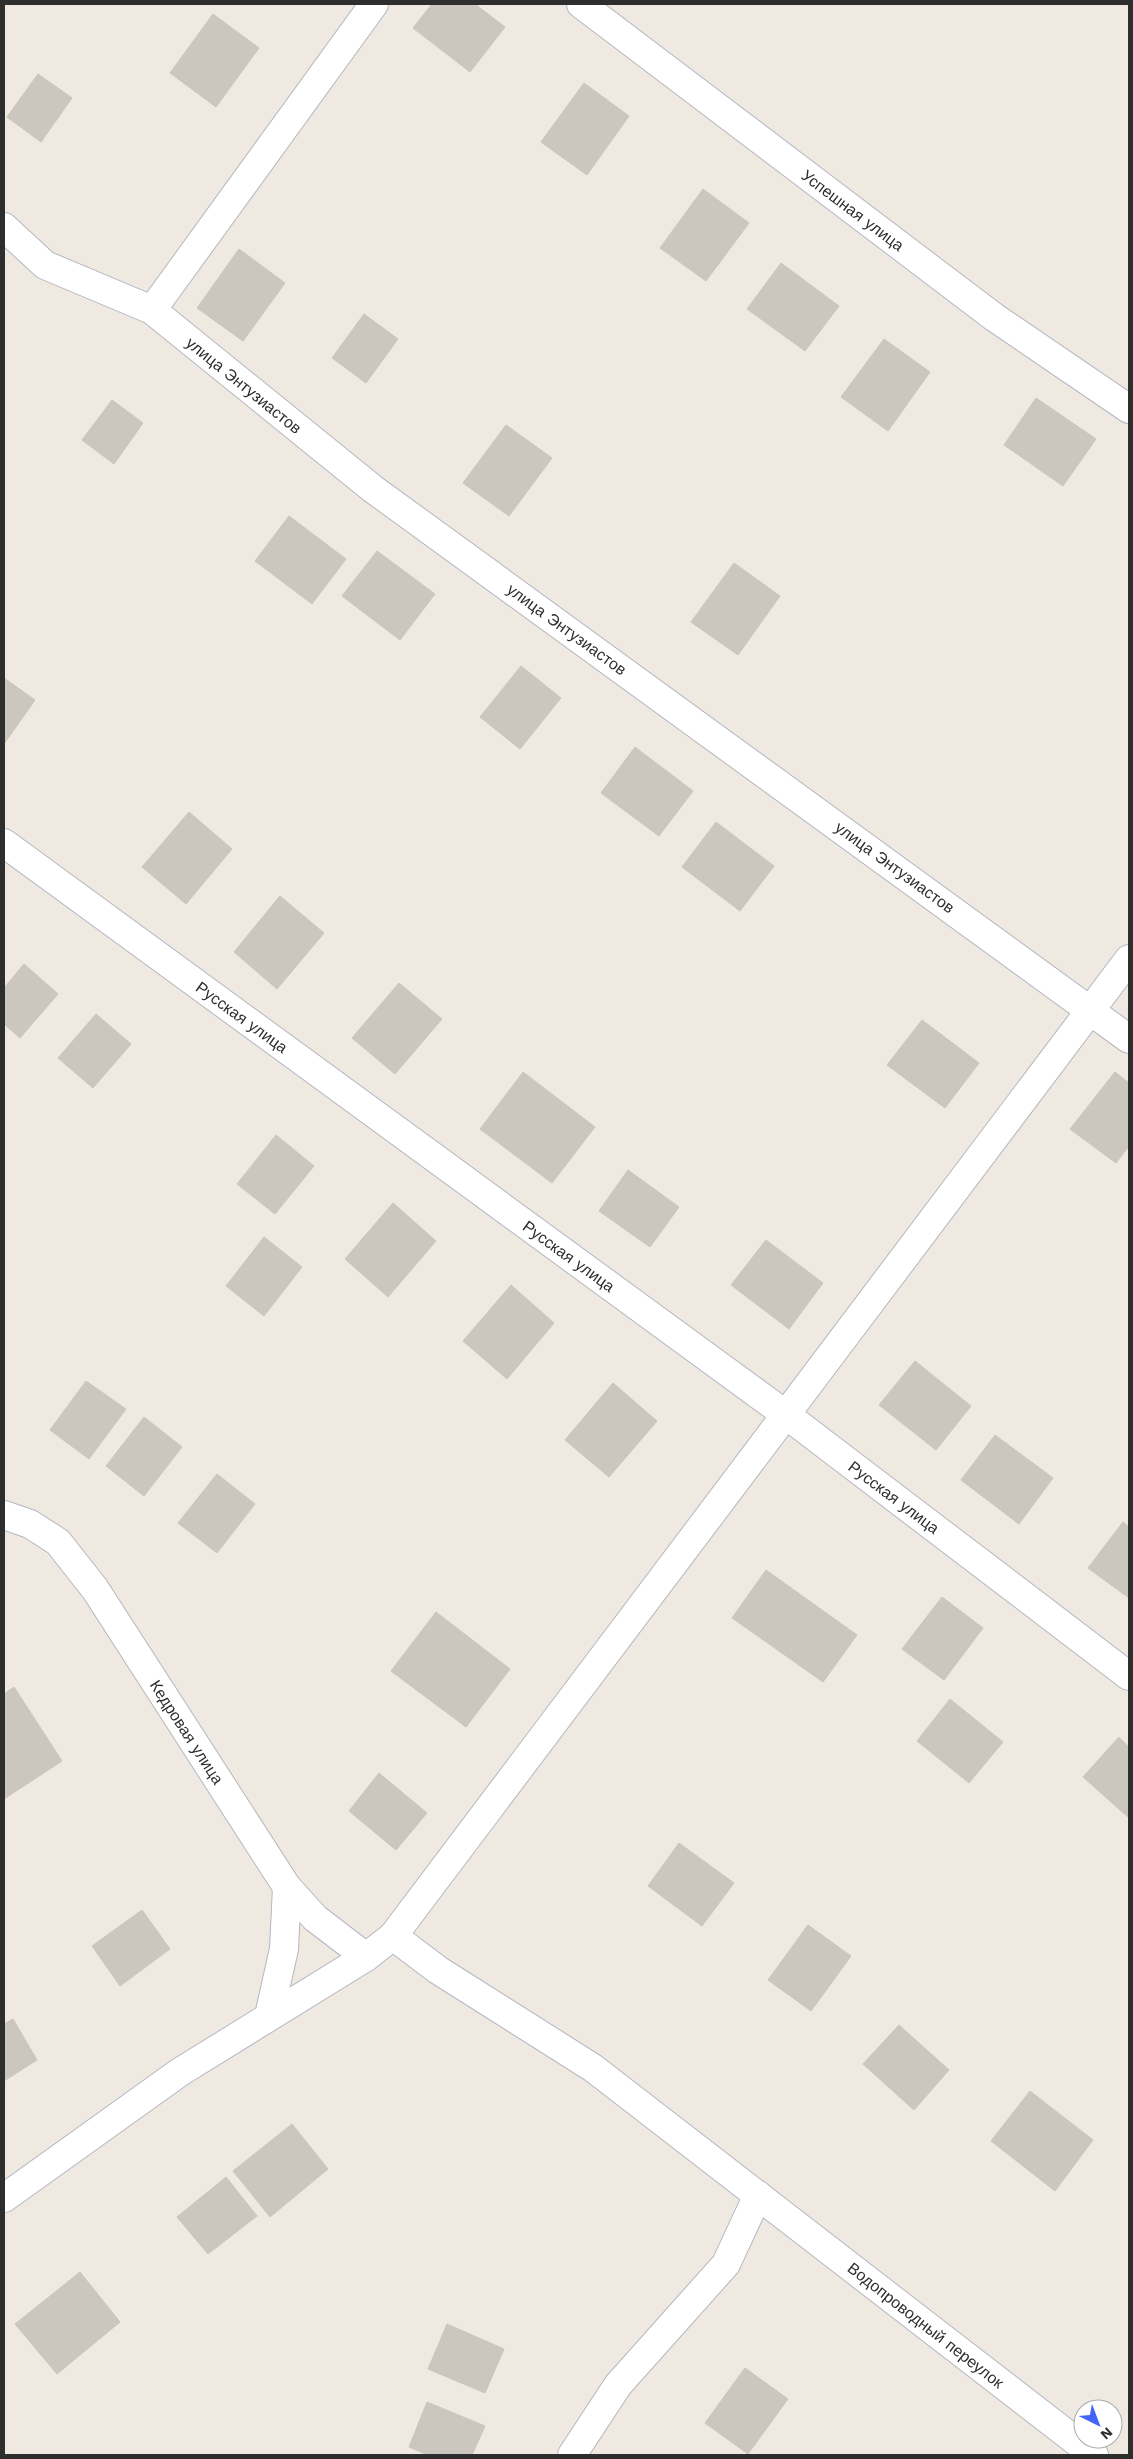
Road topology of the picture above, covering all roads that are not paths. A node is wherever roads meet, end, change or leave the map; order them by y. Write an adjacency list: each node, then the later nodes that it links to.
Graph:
1 (374, 4): 4 (street)
2 (581, 4): 5 (street, Успешная улица)
3 (4, 227): 4 (street, улица Энтузиастов)
4 (152, 310): 8 (street, улица Энтузиастов)
5 (1129, 409)
6 (4, 843): 10 (street, Русская улица)
7 (1129, 959): 8 (street)
8 (1092, 1010): 9 (street, улица Энтузиастов); 10 (street)
9 (1129, 1038)
10 (785, 1414): 12 (street, Русская улица); 14 (street)
11 (4, 1515): 13 (street, Кедровая улица)
12 (1129, 1676)
13 (287, 1887): 15 (street, Кедровая улица); 16 (street)
14 (393, 1936): 15 (street); 17 (street, Водопроводный переулок)
15 (366, 1957): 16 (street)
16 (269, 2016): 18 (street)
17 (758, 2195): 19 (street); 20 (street, Водопроводный переулок)
18 (4, 2198)
19 (572, 2455)
20 (1094, 2455)

